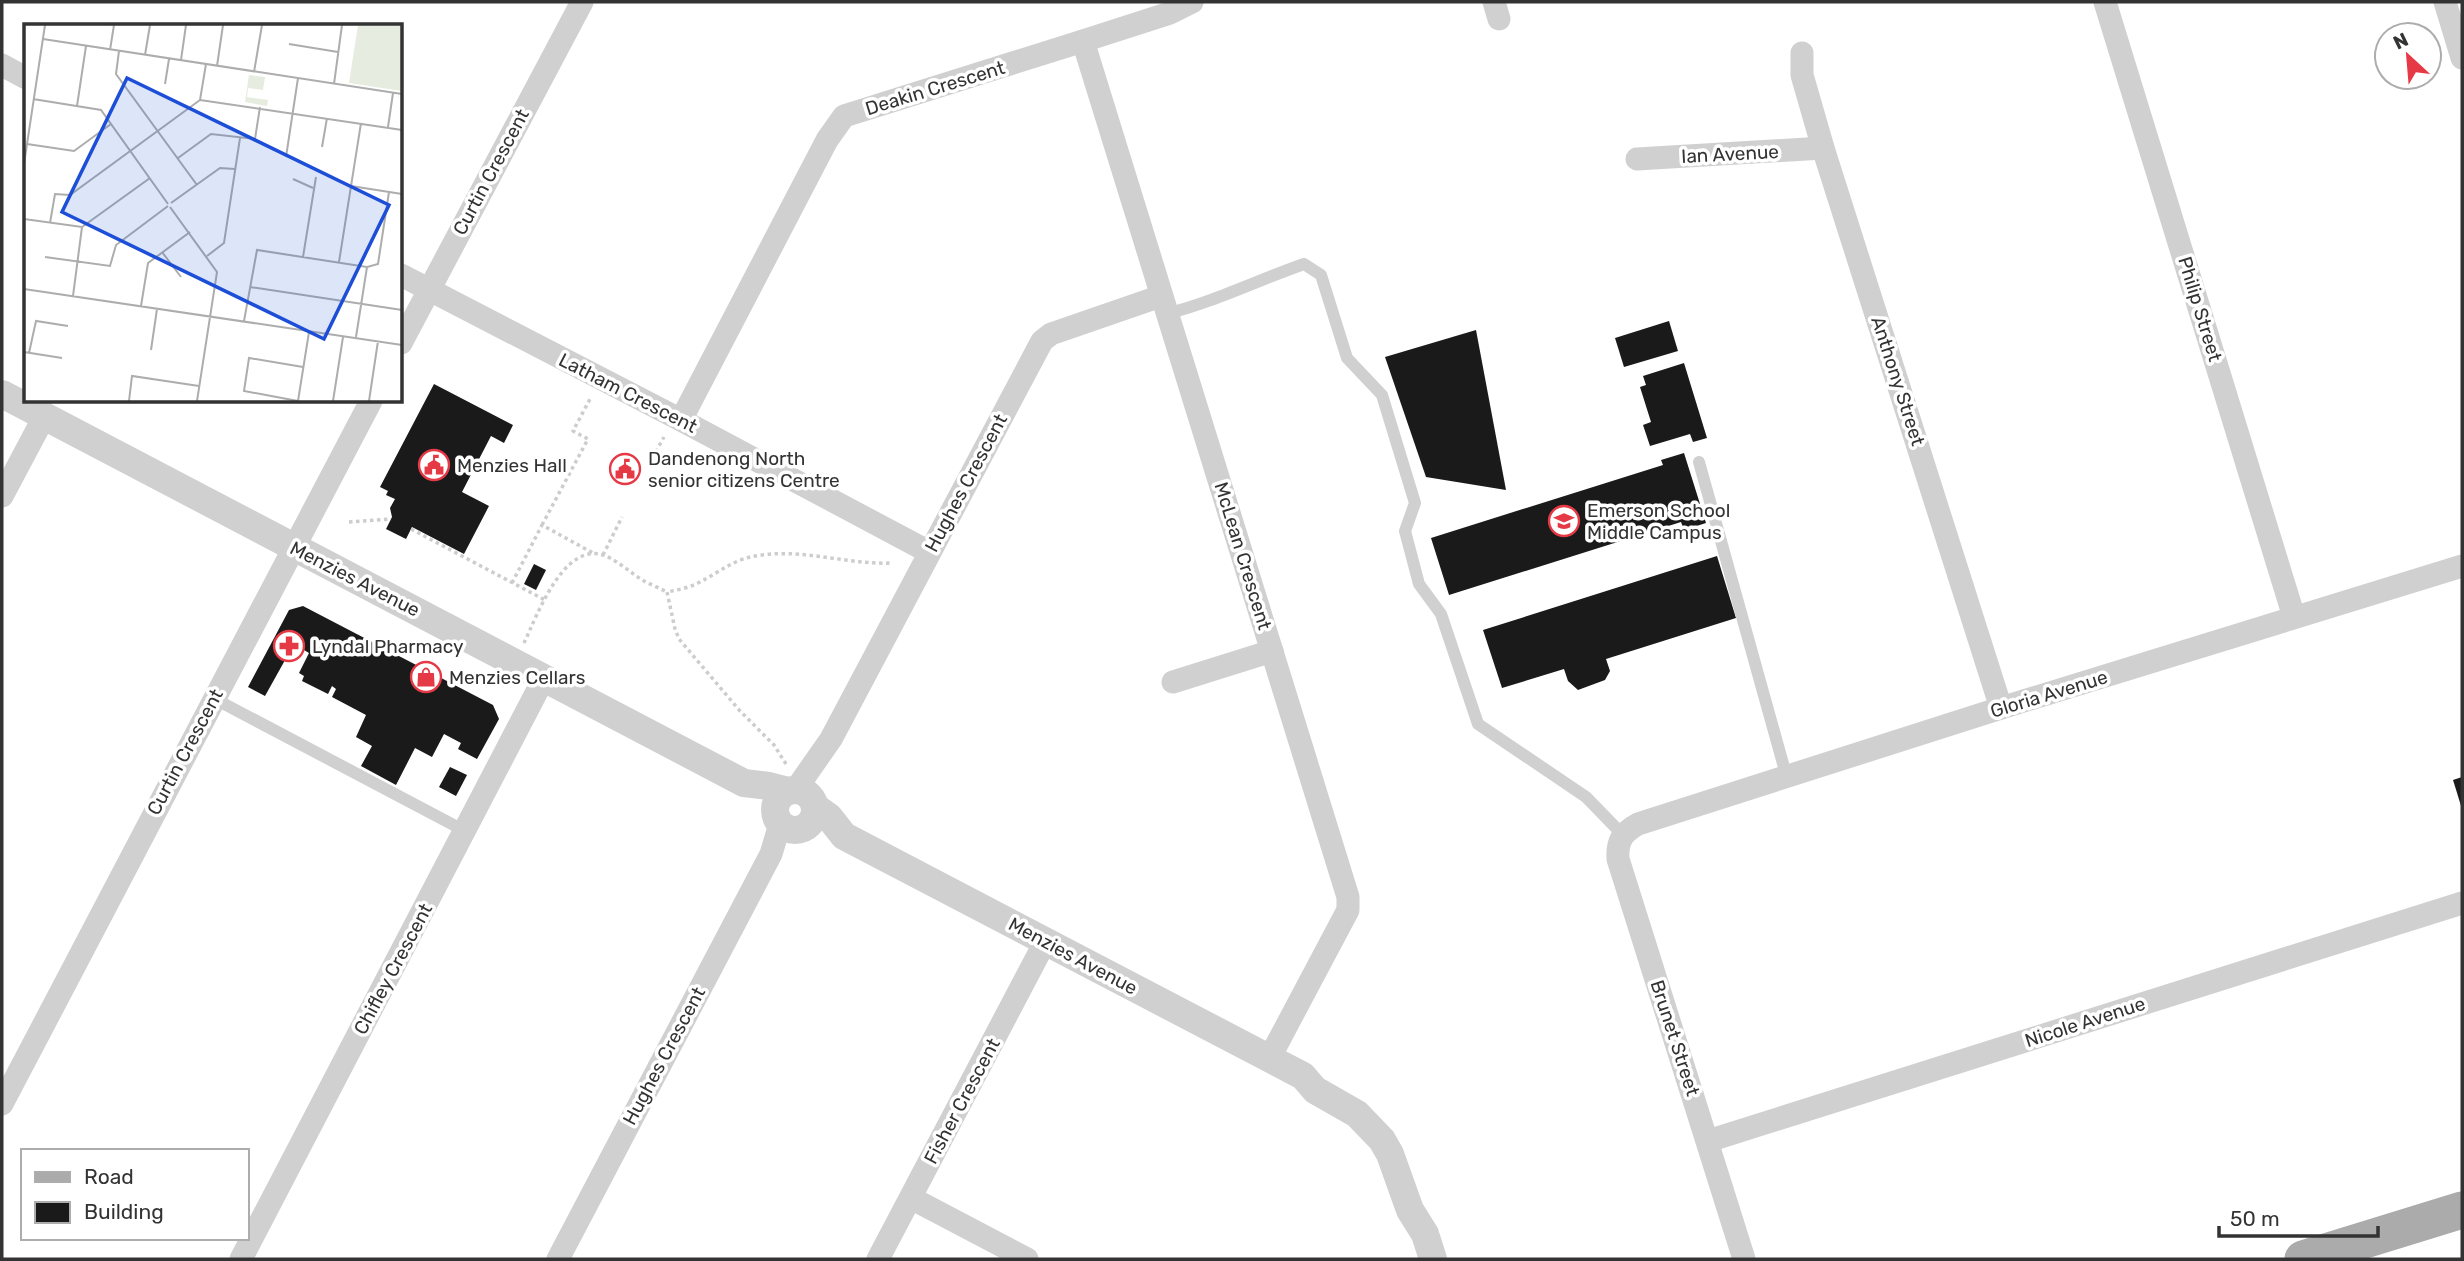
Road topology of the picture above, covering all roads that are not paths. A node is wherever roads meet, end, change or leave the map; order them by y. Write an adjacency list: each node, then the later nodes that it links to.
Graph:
1 (582, 2): 13 (street, Curtin Crescent)
2 (1192, 2): 5 (street, Deakin Crescent)
3 (2105, 2): 25 (street, Philip Street)
4 (2445, 2): 7 (street)
5 (1083, 41): 14 (street, McLean Crescent); 19 (street, Deakin Crescent)
6 (1802, 53): 10 (street, Anthony Street)
7 (2462, 58)
8 (2, 65): 9 (street)
9 (24, 77)
10 (1824, 148): 11 (street, Ian Avenue); 30 (street, Anthony Street)
11 (1637, 159)
12 (402, 276): 13 (street, Latham Crescent)
13 (429, 290): 15 (street, Curtin Crescent); 19 (street, Latham Crescent)
14 (1164, 305): 23 (street, Hughes Crescent); 26 (street, McLean Crescent); 33 (lane)
15 (402, 341)
16 (2, 394): 18 (street, Menzies Avenue)
17 (370, 402): 22 (street, Curtin Crescent)
18 (44, 417): 21 (street); 22 (street, Menzies Avenue)
19 (681, 420): 23 (street, Latham Crescent)
20 (1699, 462): 31 (lane)
21 (2, 496)
22 (294, 547): 27 (street, Menzies Avenue); 29 (street, Curtin Crescent)
23 (929, 552): 32 (street, Hughes Crescent)
24 (2462, 566): 25 (street, Gloria Avenue)
25 (2294, 617): 30 (street, Gloria Avenue)
26 (1272, 650): 28 (street); 37 (street, McLean Crescent)
27 (544, 678): 32 (street, Menzies Avenue); 34 (street, Chifley Crescent)
28 (1173, 682)
29 (213, 698): 34 (lane); 38 (street, Curtin Crescent)
30 (2001, 708): 31 (street, Gloria Avenue)
31 (1787, 778): 33 (street, Gloria Avenue)
32 (795, 805): 36 (street, Menzies Avenue); 45 (street, Hughes Crescent)
33 (1630, 830): 39 (street, Brunet Street)
34 (465, 831): 44 (street, Chifley Crescent)
35 (2462, 903): 39 (street, Nicole Avenue)
36 (1045, 942): 37 (street, Menzies Avenue); 40 (street, Fisher Crescent)
37 (1269, 1059): 42 (street, Menzies Avenue)
38 (2, 1104)
39 (1708, 1141): 48 (street, Brunet Street)
40 (911, 1198): 46 (street, Fisher Crescent); 47 (street)
41 (2462, 1210): 43 (main road)
42 (1429, 1247)
43 (2314, 1258)
44 (242, 1259)
45 (558, 1259)
46 (878, 1259)
47 (1027, 1259)
48 (1744, 1259)

